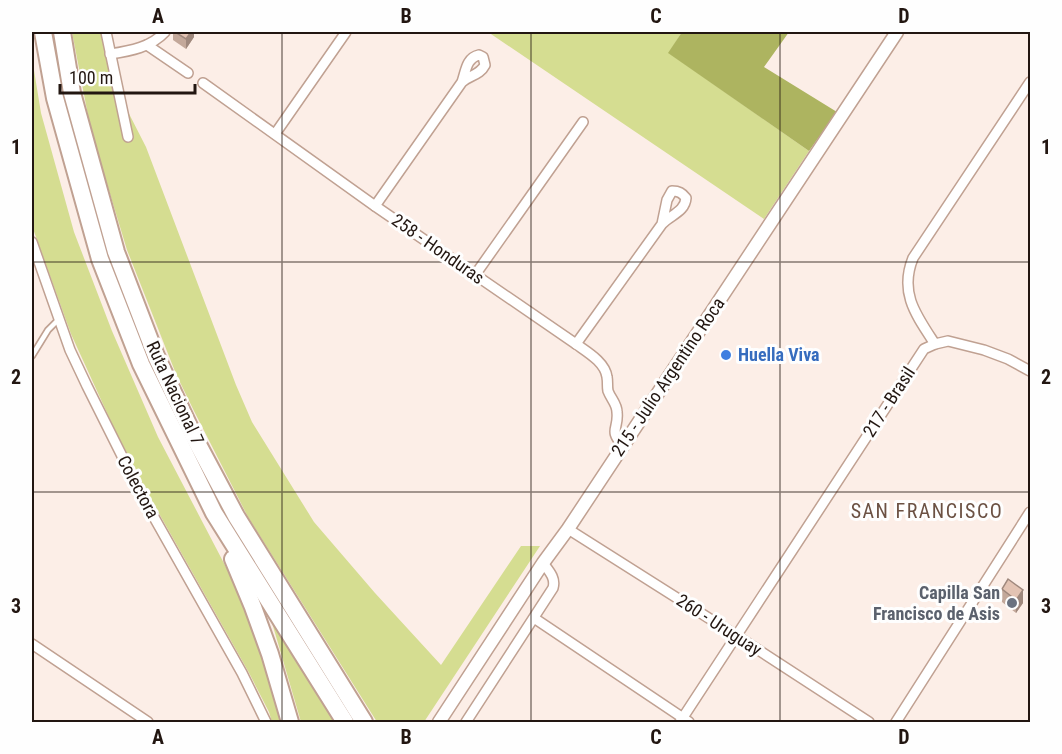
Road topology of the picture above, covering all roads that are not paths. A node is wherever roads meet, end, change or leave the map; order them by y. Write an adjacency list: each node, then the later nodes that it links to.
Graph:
1 (44, 32): 27 (highway, Ruta Nacional 7)
2 (62, 32): 38 (highway, Ruta Nacional 7)
3 (106, 32): 8 (street)
4 (165, 32): 7 (street)
5 (346, 32): 14 (street)
6 (897, 32): 25 (street, 215 - Julio Argentino Roca)
7 (147, 45): 8 (street); 9 (street)
8 (110, 54): 15 (street)
9 (188, 73)
10 (462, 82): 16 (street)
11 (1030, 82): 22 (street)
12 (203, 83): 14 (street, 258 - Honduras)
13 (583, 122): 19 (street)
14 (275, 134): 16 (street, 258 - Honduras)
15 (128, 137)
16 (375, 206): 19 (street, 258 - Honduras)
17 (662, 224): 21 (street)
18 (32, 242): 20 (street, Colectora)
19 (475, 275): 21 (street, 258 - Honduras)
20 (59, 319): 23 (lane); 35 (street, Colectora)
21 (576, 344): 25 (street, 258 - Honduras)
22 (935, 344): 24 (street); 31 (street, 217 - Brasil)
23 (32, 356)
24 (1030, 371)
25 (623, 446): 28 (street, 215 - Julio Argentino Roca)
26 (1030, 512): 42 (street)
27 (214, 513): 36 (highway); 37 (highway, Ruta Nacional 7)
28 (568, 529): 29 (street, 215 - Julio Argentino Roca); 31 (street, 260 - Uruguay)
29 (543, 563): 30 (street); 39 (street, 215 - Julio Argentino Roca)
30 (534, 618): 33 (street); 40 (street)
31 (737, 636): 33 (street, 217 - Brasil); 41 (street, 260 - Uruguay)
32 (32, 644): 34 (street)
33 (684, 721)
34 (148, 723)
35 (266, 723)
36 (290, 723)
37 (345, 723)
38 (364, 723)
39 (440, 723)
40 (466, 723)
41 (869, 723)
42 (896, 723)

